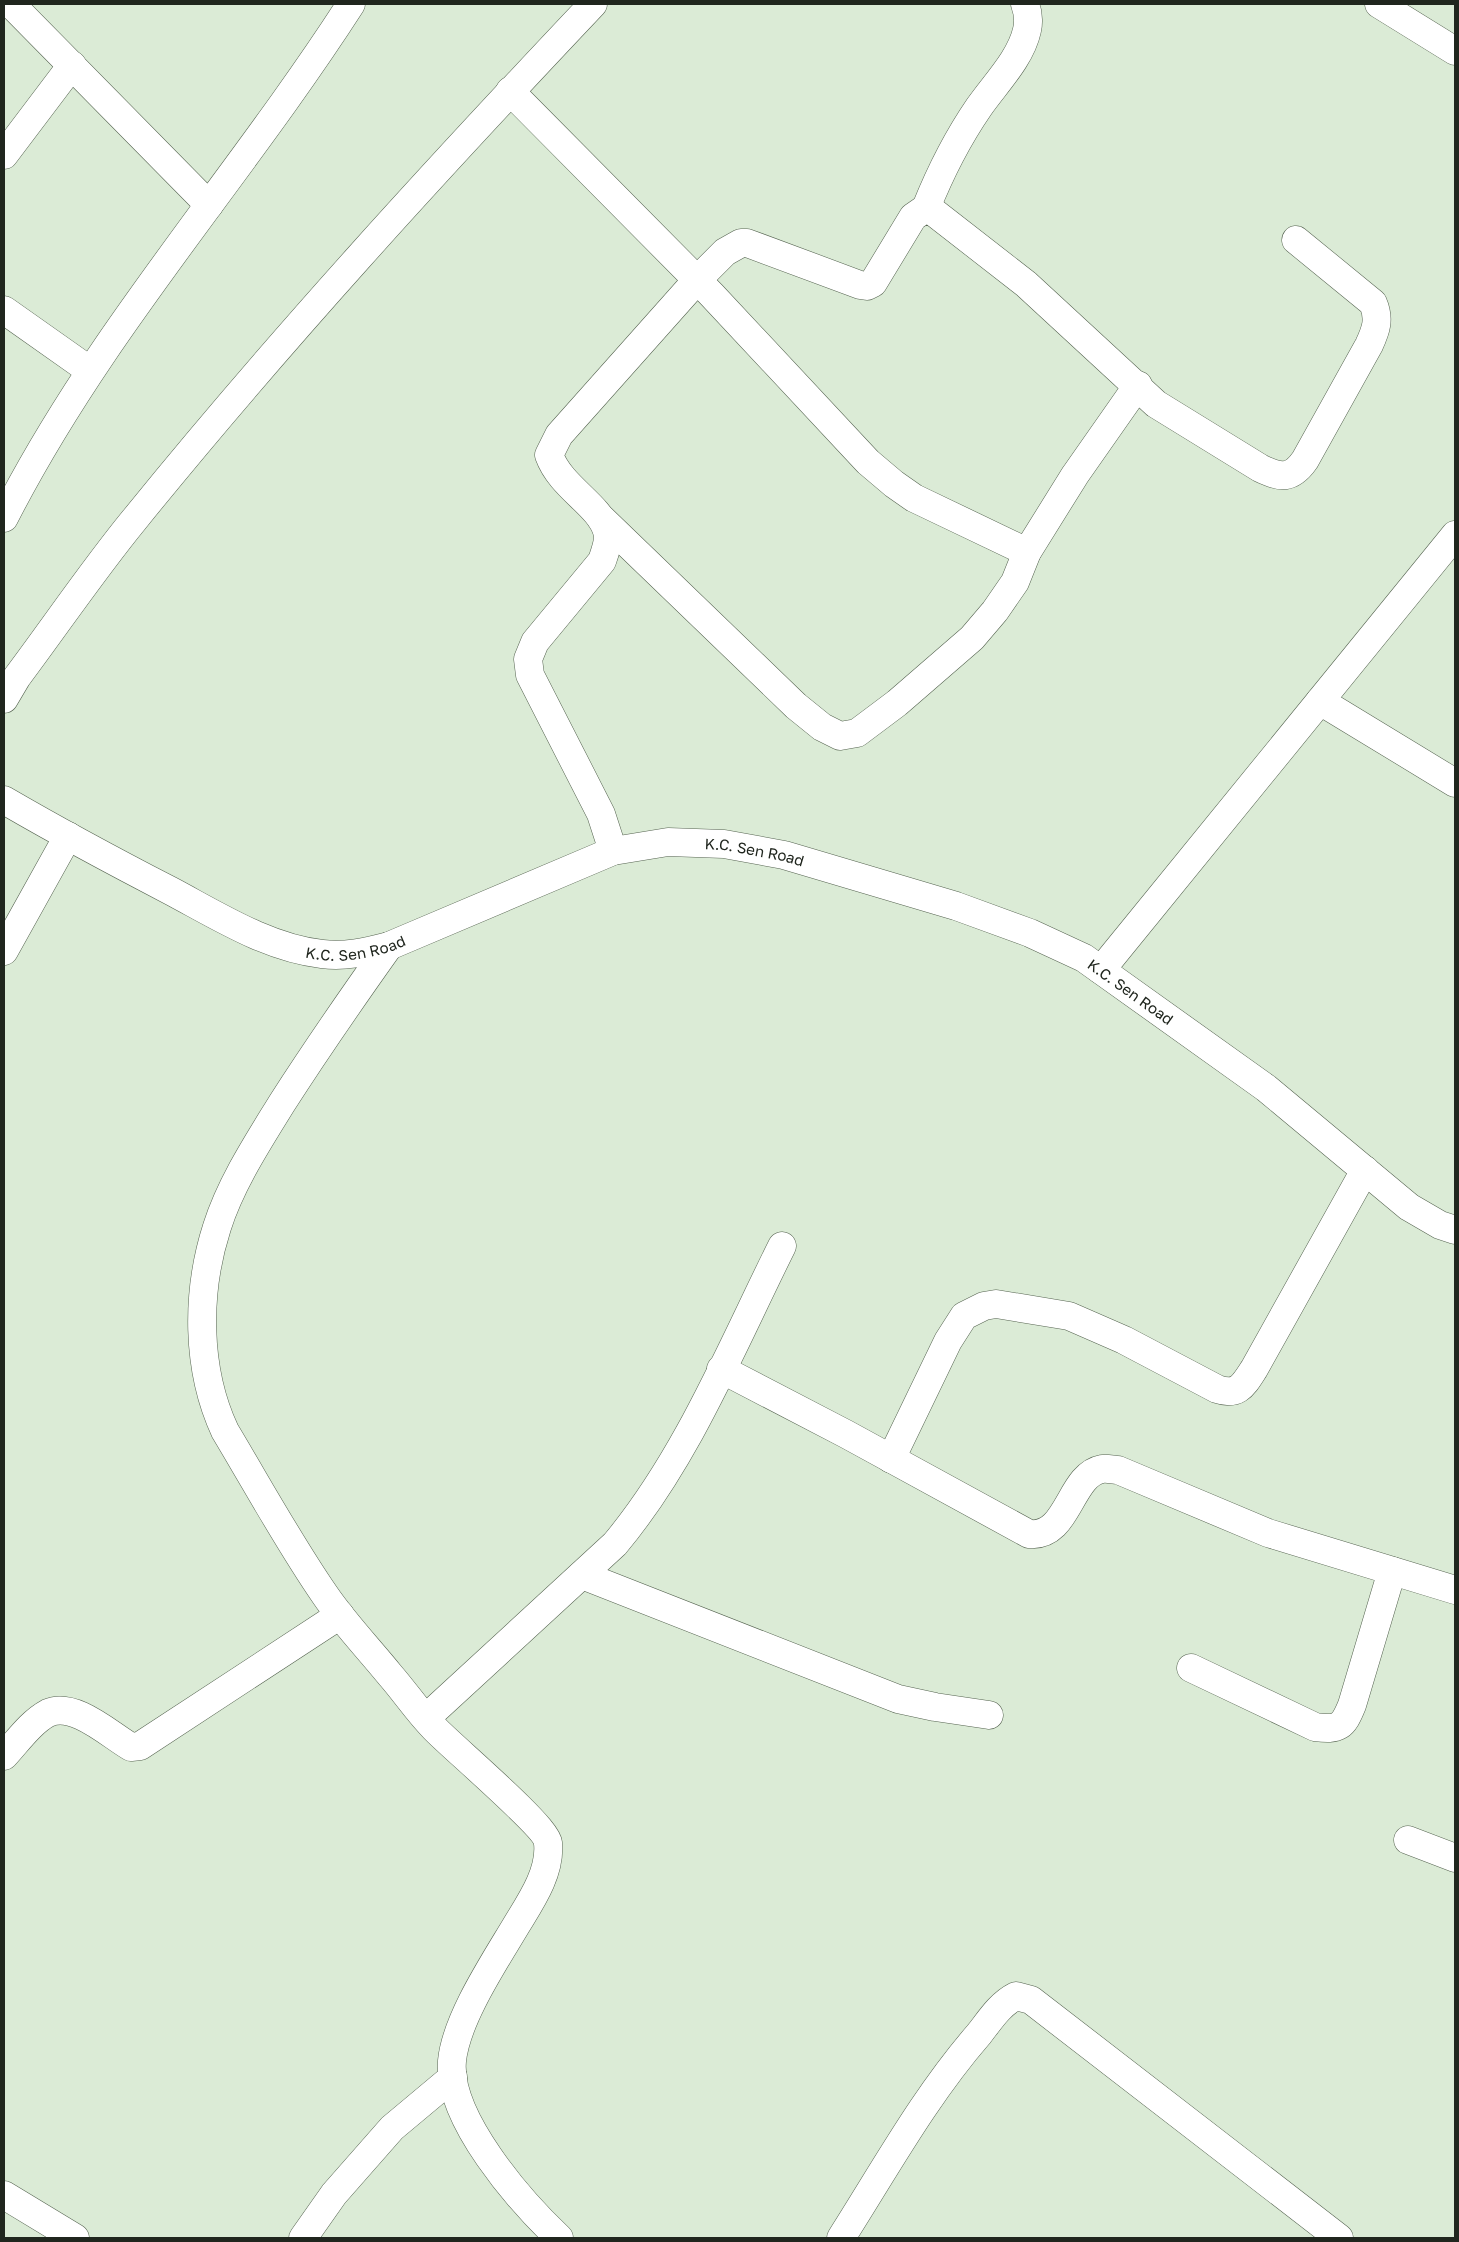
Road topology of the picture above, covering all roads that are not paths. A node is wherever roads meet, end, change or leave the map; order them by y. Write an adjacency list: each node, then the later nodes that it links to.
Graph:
1 (11, 4): 7 (street)
2 (351, 4): 10 (street)
3 (593, 4): 8 (street)
4 (1025, 4): 11 (street)
5 (1378, 4): 6 (street)
6 (1455, 51)
7 (72, 65): 9 (street); 10 (street)
8 (510, 92): 13 (street); 21 (street)
9 (4, 154)
10 (209, 205): 15 (street)
11 (926, 208): 13 (street); 16 (street)
12 (1296, 240): 16 (street)
13 (697, 280): 18 (street); 20 (street)
14 (4, 310): 15 (street)
15 (89, 370): 17 (street)
16 (1138, 385): 20 (street)
17 (4, 518)
18 (602, 519): 20 (street); 26 (street)
19 (1455, 535): 22 (street)
20 (1027, 552)
21 (4, 699)
22 (1320, 701): 23 (street); 29 (street)
23 (1455, 783)
24 (4, 800): 25 (street, K.C. Sen Road)
25 (68, 836): 27 (street, K.C. Sen Road); 28 (street)
26 (613, 851): 27 (street, K.C. Sen Road); 29 (street, K.C. Sen Road)
27 (389, 946): 38 (street)
28 (4, 951)
29 (1102, 970): 30 (street, K.C. Sen Road)
30 (1365, 1170): 31 (street, K.C. Sen Road); 34 (street)
31 (1455, 1230)
32 (782, 1246): 33 (street)
33 (721, 1369): 34 (street); 36 (street)
34 (891, 1459): 35 (street)
35 (1392, 1571): 37 (street); 39 (street)
36 (582, 1575): 40 (street); 41 (street)
37 (1455, 1590)
38 (340, 1615): 41 (street); 42 (street)
39 (1191, 1668)
40 (989, 1715)
41 (426, 1718): 45 (street)
42 (4, 1756)
43 (1408, 1840): 44 (street)
44 (1455, 1858)
45 (453, 2077): 48 (street); 49 (street)
46 (4, 2195): 47 (street)
47 (75, 2238)
48 (303, 2238)
49 (559, 2238)
50 (841, 2238): 51 (street)
51 (1339, 2238)

